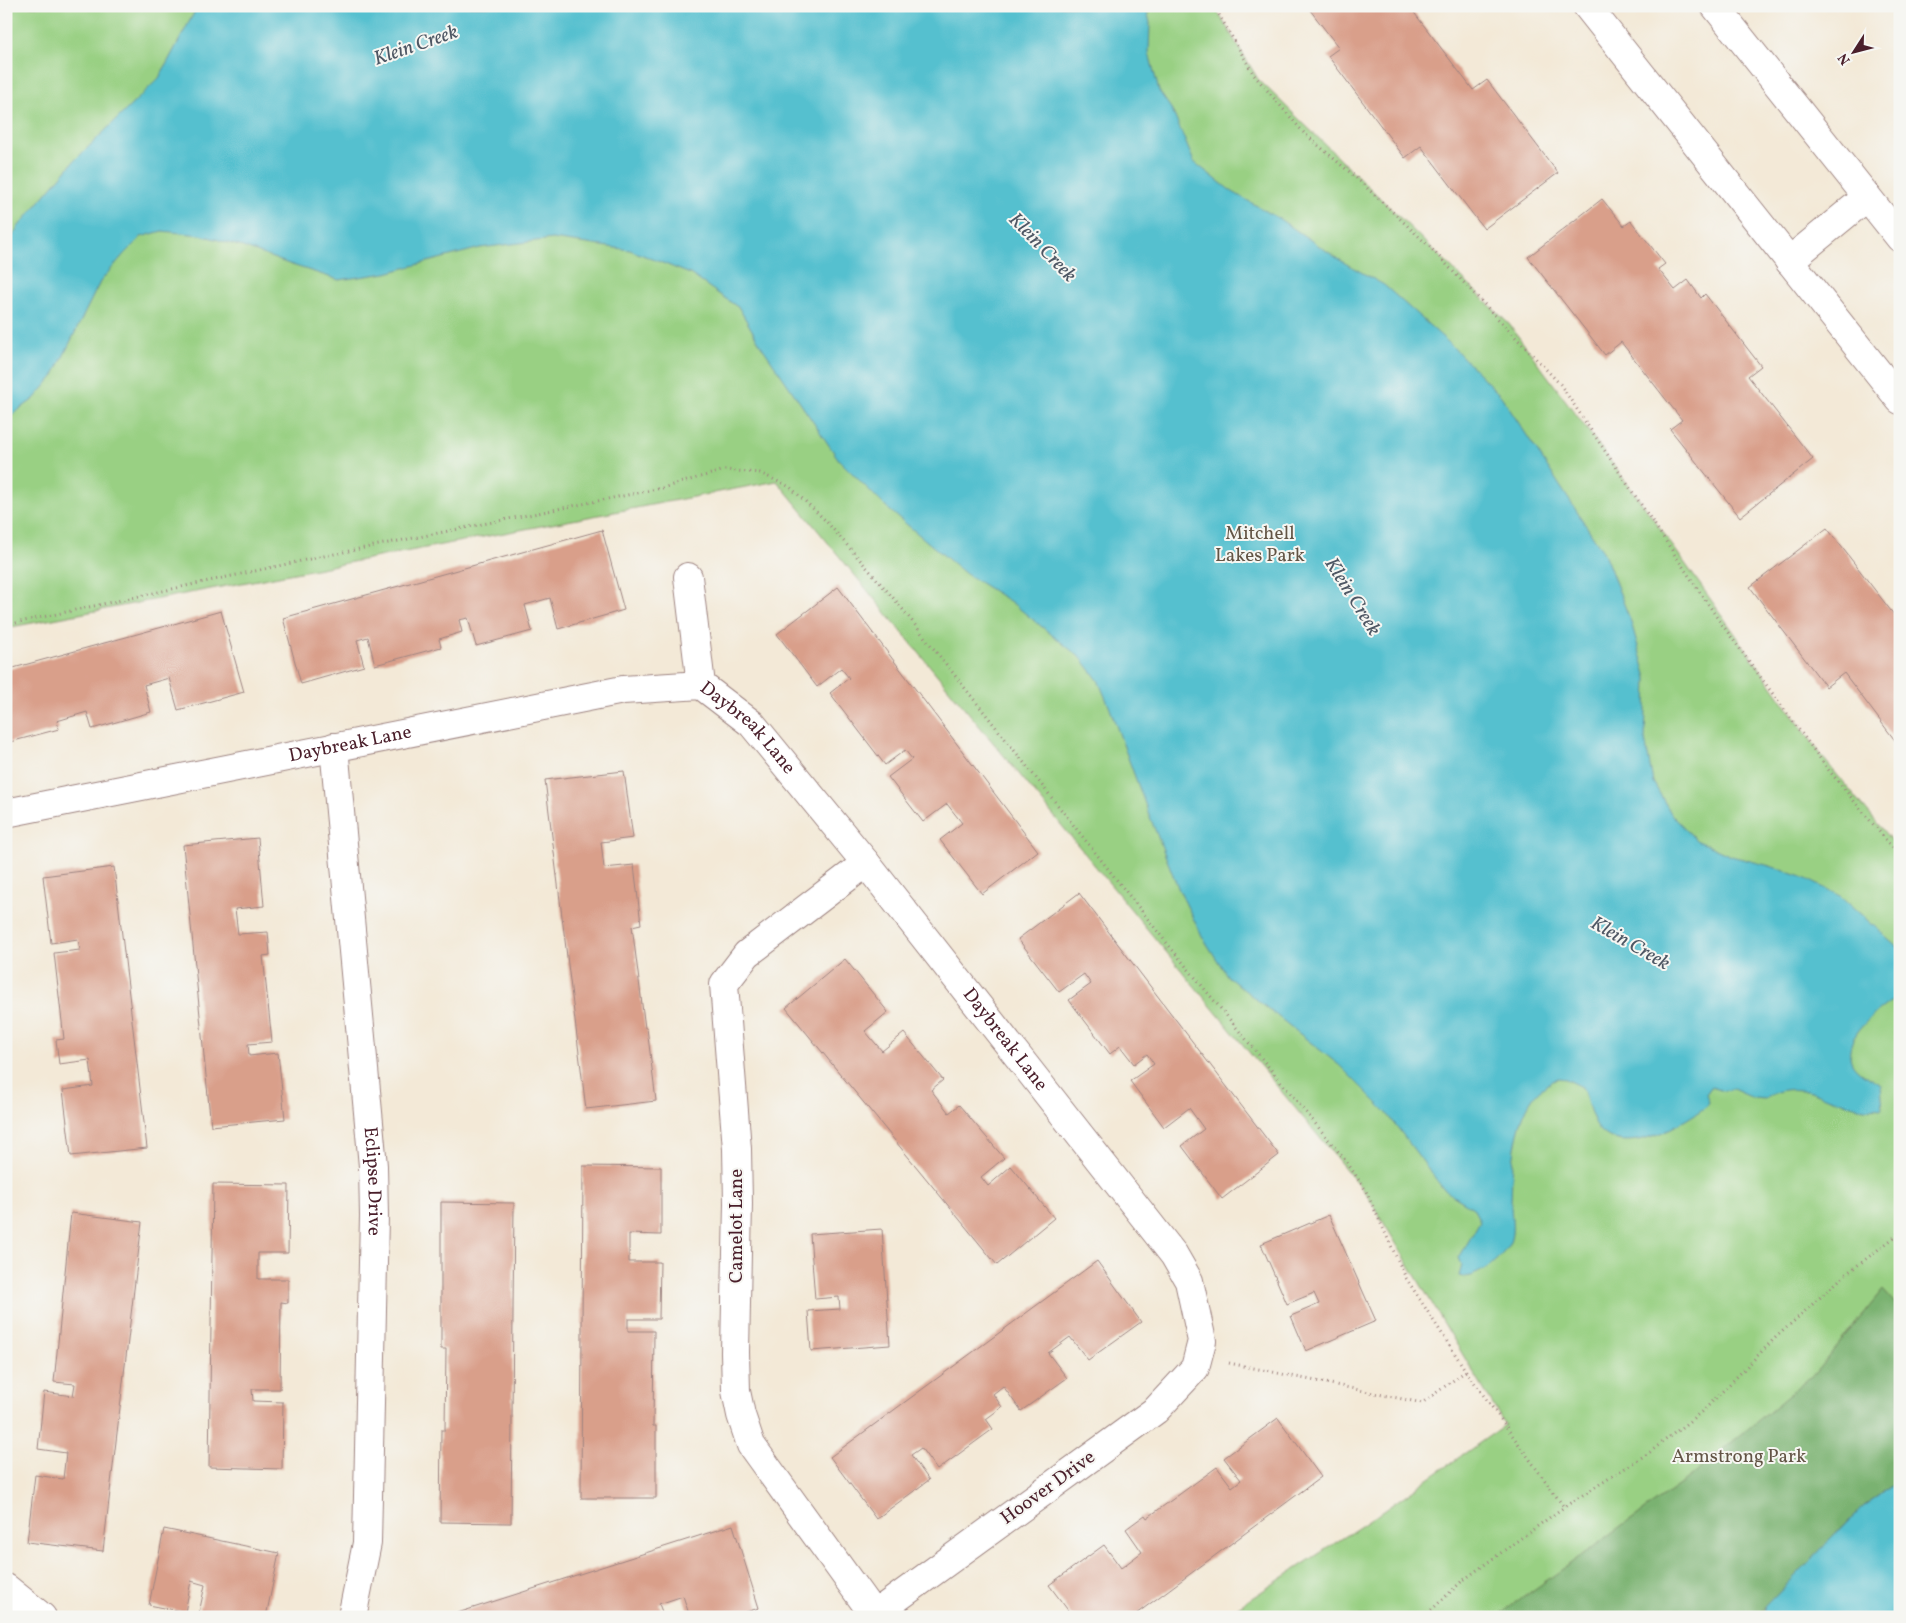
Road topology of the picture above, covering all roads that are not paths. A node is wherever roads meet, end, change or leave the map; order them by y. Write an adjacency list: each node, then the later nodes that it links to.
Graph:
1 (1586, 6): 5 (street)
2 (1715, 6): 3 (street)
3 (1867, 197): 4 (street); 5 (street)
4 (1900, 238)
5 (1789, 261): 6 (street)
6 (1900, 400)
7 (688, 577): 8 (street)
8 (701, 685): 9 (street, Daybreak Lane); 11 (street, Daybreak Lane)
9 (334, 747): 10 (street, Daybreak Lane); 16 (street, Eclipse Drive)
10 (6, 813)
11 (866, 863): 12 (street, Daybreak Lane); 14 (street, Camelot Lane)
12 (1202, 1341): 14 (street, Hoover Drive)
13 (6, 1588): 15 (street)
14 (872, 1616)
15 (42, 1617)
16 (352, 1617)

